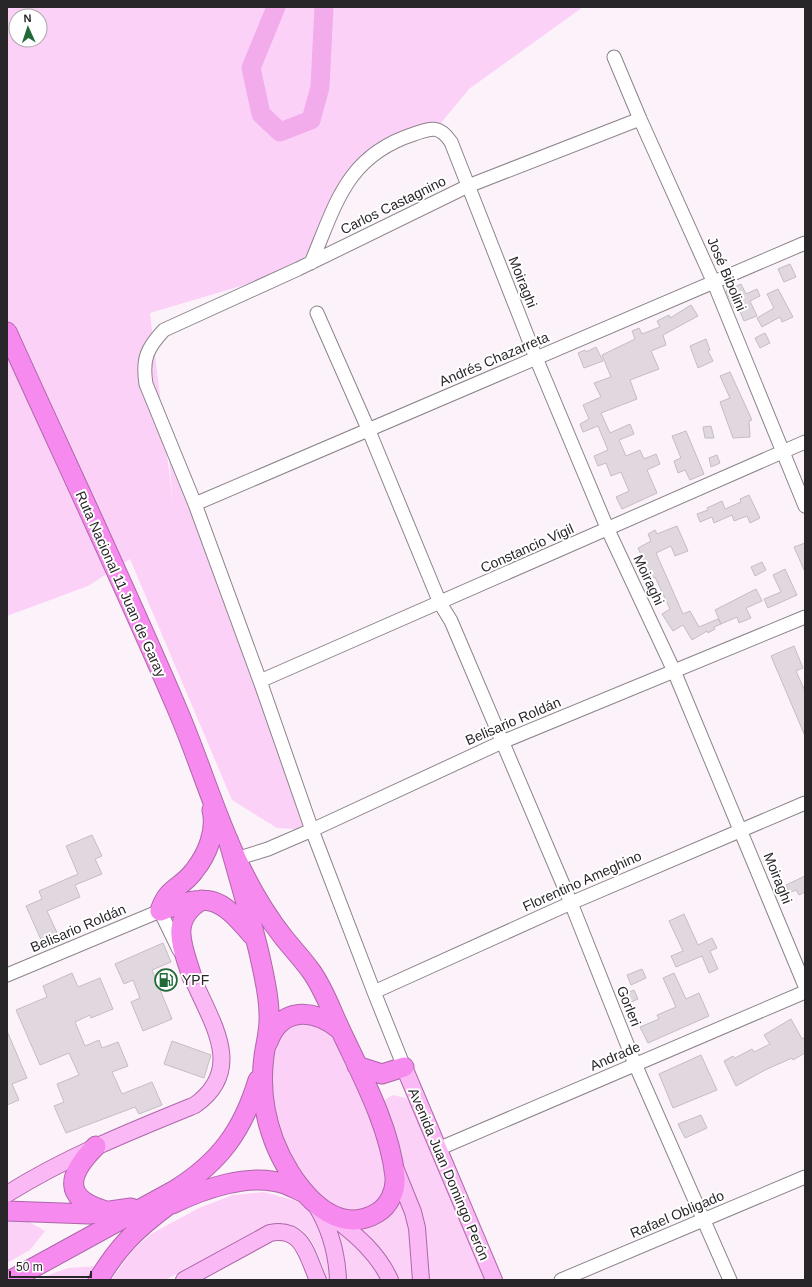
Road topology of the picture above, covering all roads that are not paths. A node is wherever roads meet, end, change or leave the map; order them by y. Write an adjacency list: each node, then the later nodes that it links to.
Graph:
1 (614, 57): 2 (street, José Bibolini)
2 (640, 120): 3 (street, Carlos Castagnino); 6 (street, José Bibolini)
3 (468, 186): 5 (street, Carlos Castagnino); 5 (street, Moiraghi); 9 (street, Moiraghi)
4 (805, 243): 6 (street, Andrés Chazarreta)
5 (311, 263): 13 (street, Carlos Castagnino)
6 (714, 282): 9 (street, Andrés Chazarreta); 12 (street, José Bibolini)
7 (317, 313): 10 (street, Gorleri)
8 (7, 332): 21 (highway, Ruta Nacional 11 Juan de Garay)
9 (536, 358): 10 (street, Andrés Chazarreta); 15 (street, Moiraghi)
10 (369, 431): 13 (street, Andrés Chazarreta); 16 (street, Gorleri)
11 (805, 442): 12 (street, Constancio Vigil)
12 (782, 452): 14 (street, José Bibolini); 15 (street, Constancio Vigil)
13 (195, 504): 19 (street)
14 (805, 506)
15 (608, 530): 16 (street, Constancio Vigil); 18 (street, Moiraghi)
16 (440, 603): 19 (street, Constancio Vigil); 20 (street, Gorleri)
17 (805, 616): 18 (street, Belisario Roldán)
18 (674, 671): 20 (street, Belisario Roldán); 23 (street, Moiraghi)
19 (260, 681): 24 (street)
20 (502, 742): 24 (street, Belisario Roldán); 28 (street, Gorleri)
21 (204, 780): 25 (highway, Ruta Nacional 11 Juan de Garay); 29 (highway)
22 (805, 803): 23 (street, Florentino Ameghino)
23 (741, 829): 28 (street, Florentino Ameghino); 33 (street, Moiraghi)
24 (312, 830): 26 (street, Belisario Roldán); 34 (street)
25 (228, 839): 26 (highway, Ruta Nacional 11 Juan de Garay); 30 (highway, Ruta Nacional 11 Juan de Garay)
26 (236, 859): 36 (highway, Ruta Nacional 11 Juan de Garay)
27 (202, 900): 29 (highway); 30 (highway); 32 (highway)
28 (571, 903): 34 (street, Florentino Ameghino); 38 (street, Gorleri)
29 (160, 911): 31 (street, Belisario Roldán); 32 (street)
30 (255, 938): 37 (highway, Ruta Nacional 11 Juan de Garay)
31 (7, 975)
32 (192, 977): 43 (main road)
33 (805, 986)
34 (374, 992): 40 (street)
35 (805, 992): 38 (street, Andrade)
36 (339, 1029): 37 (highway, Ruta Nacional 11 Juan de Garay); 39 (highway, Ruta Nacional 11 Juan de Garay)
37 (264, 1057): 48 (highway, Ruta Nacional 11 Juan de Garay); 49 (highway, Ruta Nacional 11 Juan de Garay)
38 (636, 1064): 44 (street, Andrade); 53 (street, Gorleri)
39 (357, 1066): 41 (highway); 42 (highway, Ruta Nacional 11 Juan de Garay)
40 (404, 1067): 41 (highway); 44 (main road, Avenida Juan Domingo Perón)
41 (382, 1074): 42 (highway)
42 (370, 1096): 45 (highway, Ruta Nacional 11 Juan de Garay)
43 (96, 1146): 47 (main road); 51 (highway)
44 (438, 1148): 61 (main road, Avenida Juan Domingo Perón)
45 (392, 1160): 52 (highway, Ruta Nacional 11 Juan de Garay); 60 (main road)
46 (805, 1177): 53 (street, Rafael Obligado)
47 (7, 1194)
48 (310, 1198): 49 (highway, Ruta Nacional 11 Juan de Garay); 52 (highway, Ruta Nacional 11 Juan de Garay); 58 (main road)
49 (162, 1203): 51 (highway); 54 (highway, Ruta Nacional 11 Juan de Garay); 55 (highway)
50 (7, 1211): 51 (highway)
51 (109, 1212)
52 (333, 1217): 59 (main road)
53 (704, 1220): 62 (street, Rafael Obligado); 63 (street, Gorleri)
54 (12, 1280)
55 (98, 1280)
56 (184, 1280): 57 (main road)
57 (318, 1280)
58 (338, 1280)
59 (390, 1280)
60 (422, 1280)
61 (494, 1280)
62 (561, 1280)
63 (730, 1280)

